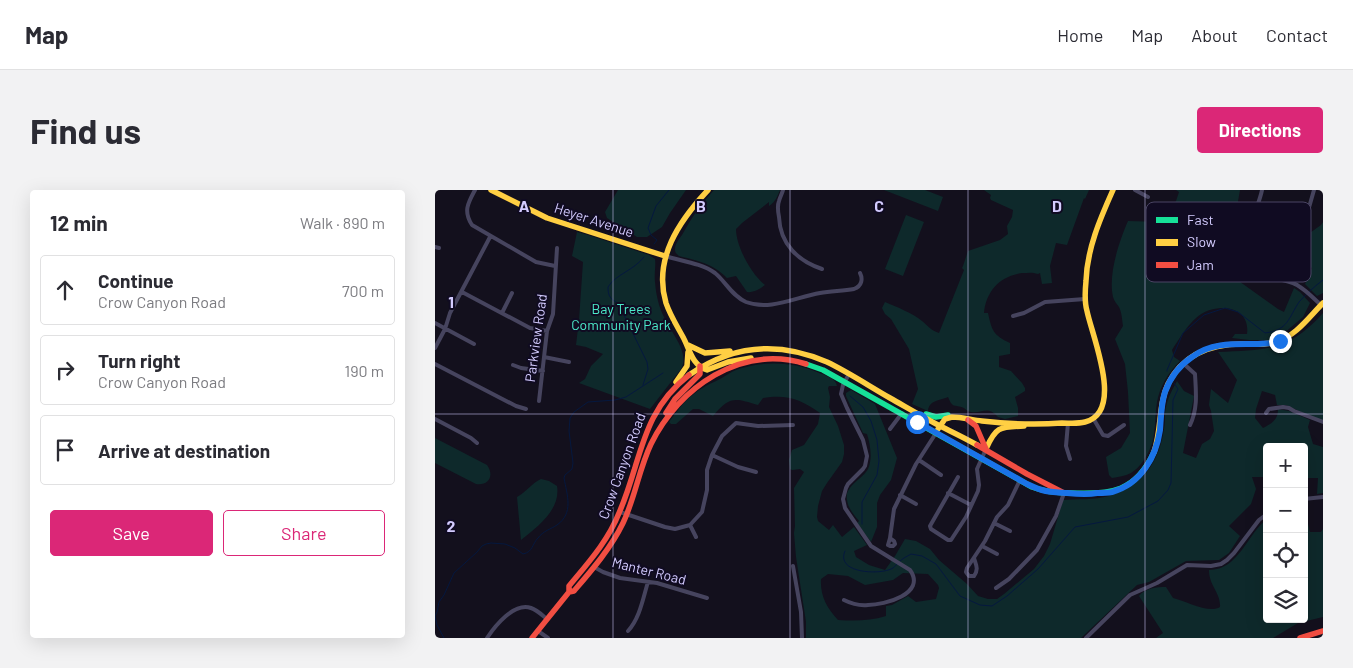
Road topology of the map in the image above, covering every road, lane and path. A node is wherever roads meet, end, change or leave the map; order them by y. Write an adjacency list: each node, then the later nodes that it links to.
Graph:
1 (475, 190): 8 (street)
2 (491, 190): 10 (main road, Heyer Avenue)
3 (708, 190): 10 (main road)
4 (783, 190): 12 (street)
5 (1113, 190): 17 (main road)
6 (1135, 190): 7 (street)
7 (1148, 197)
8 (490, 237): 11 (street); 15 (street)
9 (557, 248): 11 (street, Parkview Road)
10 (665, 256): 13 (street); 25 (main road)
11 (555, 266): 23 (street, Parkview Road)
12 (822, 269)
13 (859, 272)
14 (1289, 282): 18 (street)
15 (462, 292): 19 (street); 22 (street)
16 (512, 293): 19 (street)
17 (1085, 299): 20 (street); 45 (main road)
18 (1322, 304): 32 (main road, Crow Canyon Road)
19 (502, 313): 23 (street)
20 (1013, 316)
21 (435, 324): 22 (street)
22 (445, 329): 24 (street); 26 (street)
23 (547, 332): 28 (street, Parkview Road)
24 (474, 344)
25 (687, 346): 27 (main road); 34 (main road); 38 (main road)
26 (435, 348)
27 (740, 351): 34 (main road, Crow Canyon Road); 36 (main road, Crow Canyon Road)
28 (544, 358): 30 (street); 35 (street, Parkview Road)
29 (765, 359): 34 (main road); 37 (main road, Crow Canyon Road); 49 (main road, Crow Canyon Road)
30 (569, 362)
31 (435, 364): 40 (street)
32 (1184, 364): 53 (street); 70 (main road, Crow Canyon Road)
33 (513, 365): 35 (street)
34 (700, 367): 38 (main road, Crow Canyon Road); 49 (main road)
35 (543, 371): 39 (street, Parkview Road)
36 (849, 374): 37 (street); 41 (main road, Crow Canyon Road)
37 (845, 382): 42 (main road, Crow Canyon Road); 91 (street)
38 (666, 397): 76 (main road, Crow Canyon Road)
39 (539, 401)
40 (527, 409)
41 (912, 410): 44 (main road); 54 (main road, Crow Canyon Road)
42 (901, 413): 55 (street); 56 (main road, Crow Canyon Road)
43 (1266, 413): 47 (street)
44 (964, 417): 50 (main road); 54 (main road); 58 (main road)
45 (1093, 418): 48 (main road); 52 (street)
46 (435, 419): 57 (street)
47 (1323, 422)
48 (1069, 423): 50 (main road); 61 (street)
49 (661, 424): 76 (main road, Crow Canyon Road)
50 (1036, 424): 58 (main road)
51 (793, 425): 59 (street)
52 (1124, 425)
53 (1190, 425)
54 (940, 426): 56 (main road); 58 (main road, Crow Canyon Road)
55 (890, 429)
56 (936, 433): 60 (main road, Crow Canyon Road); 62 (street)
57 (477, 443)
58 (986, 449): 60 (street); 63 (main road, Crow Canyon Road)
59 (712, 455): 64 (street); 79 (street)
60 (982, 458): 67 (main road, Crow Canyon Road); 75 (street)
61 (1070, 459)
62 (919, 460): 65 (street); 71 (street)
63 (1007, 462): 67 (main road); 68 (main road, Crow Canyon Road)
64 (756, 472)
65 (941, 475)
66 (958, 478): 69 (street)
67 (1020, 480): 68 (main road); 70 (main road, Crow Canyon Road); 78 (street)
68 (1051, 486): 70 (main road, Crow Canyon Road)
69 (949, 493): 75 (street); 75 (street)
70 (1064, 493): 89 (street)
71 (900, 495): 74 (street); 82 (street)
72 (1323, 497): 73 (street)
73 (1308, 499)
74 (916, 504)
75 (971, 505)
76 (623, 514): 79 (street); 86 (main road, Crow Canyon Road)
77 (1263, 517): 100 (street)
78 (994, 523): 80 (street); 83 (street)
79 (690, 525): 81 (street)
80 (1010, 531)
81 (696, 537)
82 (889, 538)
83 (982, 546): 84 (street); 85 (street)
84 (997, 554)
85 (974, 558)
86 (591, 564): 88 (street, Manter Road); 92 (main road, Crow Canyon Road)
87 (793, 566): 99 (street)
88 (648, 582): 90 (street, Manter Road); 94 (street)
89 (996, 588)
90 (707, 598)
91 (845, 600)
92 (547, 619): 93 (main road, Crow Canyon Road); 96 (street)
93 (538, 631): 97 (main road, Crow Canyon Road); 98 (street)
94 (628, 631)
95 (1323, 631): 101 (main road)
96 (487, 638)
97 (532, 638)
98 (548, 638)
99 (802, 638)
100 (1085, 638)
101 (1300, 638)

